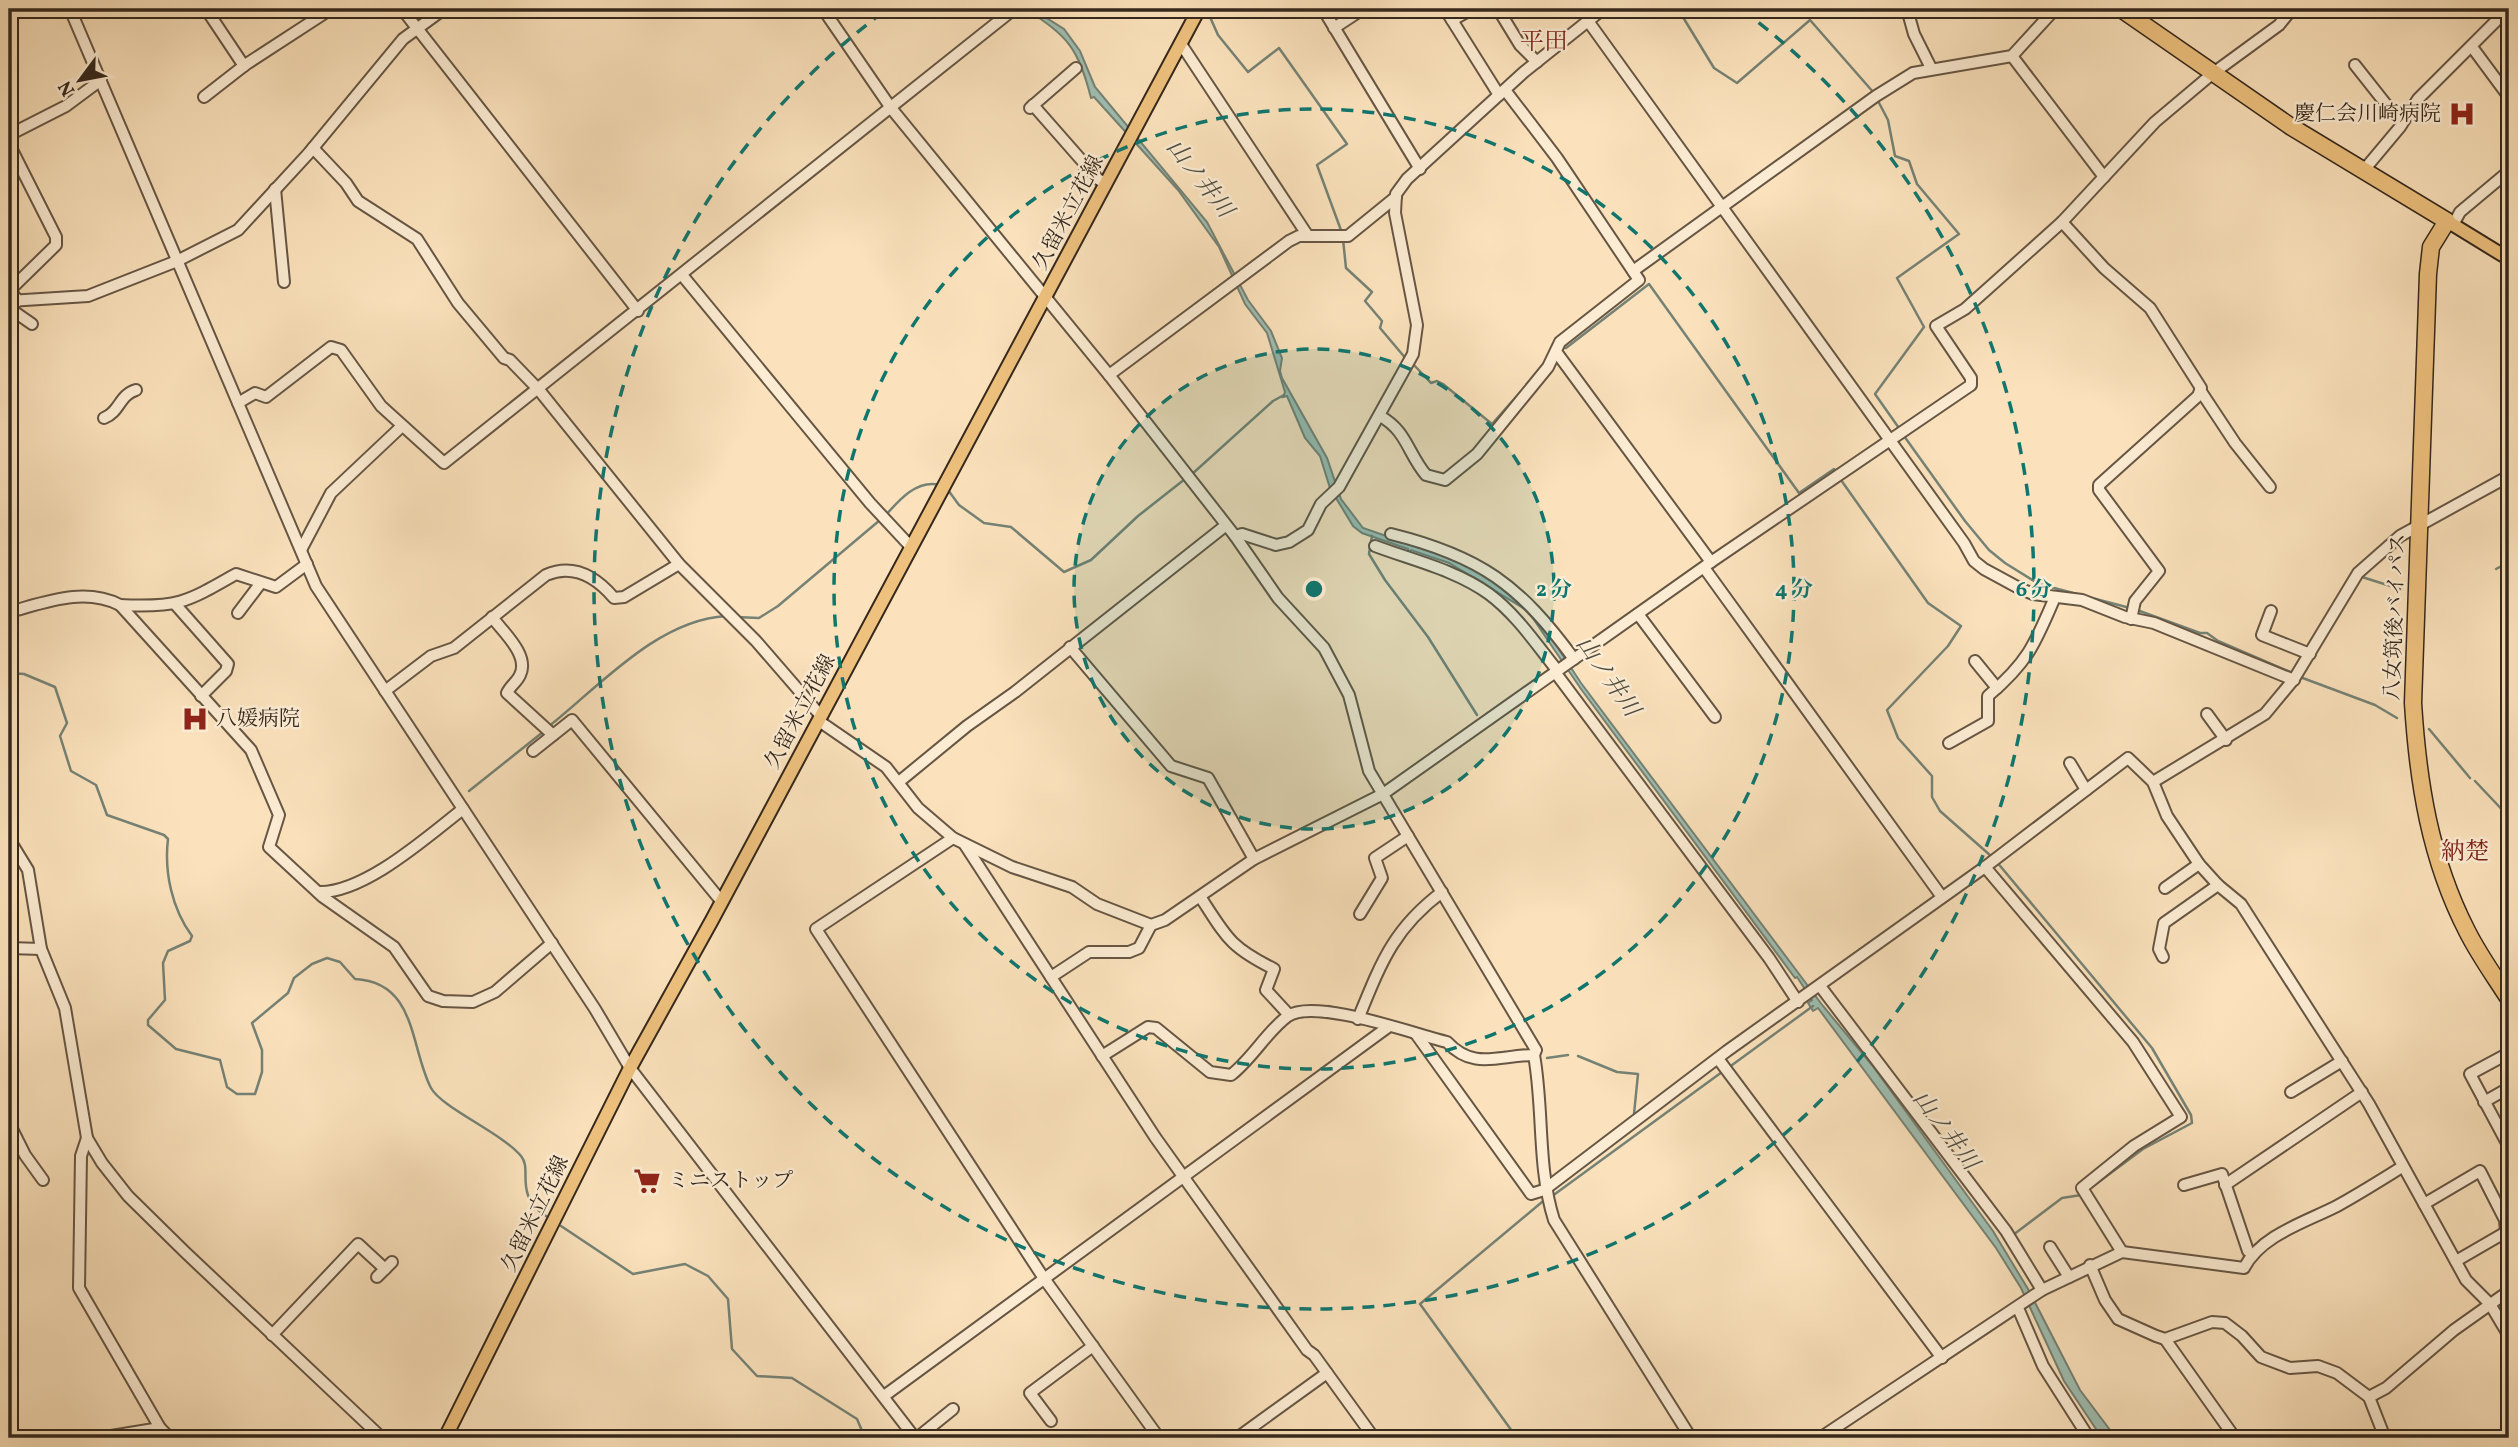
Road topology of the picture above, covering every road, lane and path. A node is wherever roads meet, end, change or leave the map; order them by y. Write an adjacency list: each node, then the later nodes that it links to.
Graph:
1 (70, 9): 34 (street)
2 (206, 9): 29 (street)
3 (331, 9): 29 (street)
4 (402, 9): 23 (street)
5 (444, 9): 23 (street)
6 (822, 9): 39 (street)
7 (1014, 9): 39 (street)
8 (1199, 9): 24 (main road, 久留米立花線)
9 (1323, 9): 22 (street)
10 (1363, 9): 22 (street)
11 (1445, 9): 20 (street)
12 (1472, 9): 20 (street)
13 (1498, 9): 27 (street)
14 (1603, 9): 21 (street)
15 (1907, 9): 31 (street)
16 (2055, 9): 26 (street)
17 (2121, 9): 32 (highway)
18 (2292, 9): 32 (street)
19 (2508, 9): 25 (street)
20 (1452, 20): 36 (street)
21 (1588, 21): 27 (street); 51 (street)
22 (1334, 27): 44 (street)
23 (416, 29): 43 (street); 62 (street)
24 (1181, 44): 48 (main road, 久留米立花線); 54 (street)
25 (2472, 47): 38 (street); 40 (street)
26 (2012, 56): 31 (street); 47 (street)
27 (1537, 62): 36 (street)
28 (2355, 65): 40 (street)
29 (244, 66): 37 (street)
30 (1076, 68): 48 (street)
31 (1931, 68): 33 (street)
32 (2212, 74): 45 (highway); 47 (street)
33 (1907, 78): 35 (street); 51 (street)
34 (101, 80): 41 (street); 56 (street)
35 (1916, 90)
36 (1502, 93): 44 (street); 57 (street)
37 (204, 97)
38 (2509, 97)
39 (891, 108): 58 (street); 60 (street)
40 (2404, 120): 45 (street)
41 (9, 135)
42 (9, 144): 61 (street)
43 (313, 148): 49 (street); 67 (street)
44 (1420, 169): 50 (street)
45 (2364, 170): 53 (highway)
46 (2509, 171): 53 (street)
47 (2104, 177): 52 (street)
48 (1106, 184): 60 (main road, 久留米立花線)
49 (275, 189): 56 (street); 59 (street)
50 (1396, 197): 54 (street); 70 (street)
51 (1722, 206): 57 (street); 73 (street)
52 (2062, 222): 68 (street); 73 (street)
53 (2450, 223): 55 (main road); 76 (highway, 八女筑後バイパス)
54 (1308, 236): 65 (street)
55 (2509, 259)
56 (177, 261): 61 (street); 69 (street)
57 (1633, 271): 64 (street)
58 (682, 275): 62 (street); 81 (street)
59 (284, 282)
60 (1046, 298): 65 (street); 81 (main road, 久留米立花線)
61 (12, 303): 63 (street)
62 (638, 311): 67 (street)
63 (32, 324)
64 (1557, 353): 70 (street); 85 (street)
65 (1109, 375): 77 (street)
66 (136, 390): 71 (street)
67 (539, 390): 72 (street); 84 (street)
68 (2200, 390): 75 (street); 95 (street)
69 (239, 402): 72 (street); 82 (street)
70 (1380, 416): 79 (street)
71 (104, 418)
72 (402, 426): 82 (street)
73 (1890, 440): 85 (street); 87 (street)
74 (2509, 476): 76 (street)
75 (2270, 487)
76 (2420, 524): 97 (street); 139 (highway, 八女筑後バイパス)
77 (1225, 526): 79 (street); 96 (street)
78 (1391, 534): 98 (street)
79 (1235, 536): 116 (street)
80 (1375, 546): 100 (street)
81 (911, 547): 107 (main road, 久留米立花線)
82 (300, 550): 83 (street)
83 (307, 564): 86 (street); 103 (street)
84 (679, 564): 94 (street); 107 (street)
85 (1708, 566): 93 (street); 128 (street)
86 (260, 584): 88 (street); 92 (street)
87 (2055, 597): 95 (street); 102 (street)
88 (175, 604): 89 (street); 104 (street)
89 (120, 605): 91 (street); 104 (street)
90 (2271, 611): 97 (street)
91 (9, 612)
92 (238, 613)
93 (1638, 614): 98 (street); 106 (street)
94 (492, 617): 103 (street); 108 (street)
95 (2131, 618): 101 (street)
96 (1070, 647): 113 (street); 121 (street)
97 (2310, 654): 101 (street)
98 (1574, 659): 100 (street)
99 (1975, 661): 102 (street)
100 (1556, 671): 116 (street); 140 (street)
101 (2295, 677): 109 (street)
102 (1997, 688): 110 (street)
103 (385, 691): 117 (street)
104 (201, 696): 126 (street)
105 (2207, 714): 109 (street)
106 (1715, 717)
107 (820, 718): 113 (street); 130 (main road, 久留米立花線)
108 (553, 735): 111 (street); 130 (street)
109 (2226, 740): 114 (street)
110 (1949, 743)
111 (533, 751)
112 (2070, 763): 115 (street)
113 (900, 782): 120 (street)
114 (2153, 782): 115 (street); 122 (street)
115 (2086, 790): 123 (street)
116 (1383, 794): 118 (street); 121 (street)
117 (463, 809): 126 (street); 133 (street)
118 (1408, 836): 127 (street); 131 (street)
119 (9, 839): 135 (street)
120 (958, 840): 132 (street); 137 (street); 172 (street)
121 (1254, 859): 129 (street)
122 (2199, 864): 124 (street); 125 (street)
123 (1985, 867): 128 (street); 167 (street)
124 (2218, 886): 136 (street); 149 (street)
125 (2165, 888)
126 (318, 892): 133 (street)
127 (1442, 892): 142 (street); 146 (street)
128 (1942, 897): 138 (street)
129 (1201, 898): 132 (street); 141 (street)
130 (722, 902): 150 (main road, 久留米立花線)
131 (1360, 914)
132 (1151, 925): 137 (street)
133 (552, 943): 150 (street)
134 (9, 948): 135 (street)
135 (41, 949): 156 (street)
136 (2163, 957)
137 (1051, 977): 147 (street)
138 (1820, 986): 140 (street); 173 (street)
139 (2509, 999)
140 (1798, 1002): 148 (street)
141 (1289, 1015): 142 (street); 147 (street)
142 (1358, 1018): 143 (street)
143 (1388, 1027): 144 (street); 159 (street)
144 (1416, 1034): 146 (street); 163 (street)
145 (2509, 1053): 154 (street)
146 (1534, 1055): 163 (street)
147 (1101, 1056): 159 (street)
148 (1719, 1060): 163 (street); 181 (street)
149 (2342, 1061): 151 (street); 152 (street)
150 (630, 1068): 183 (street); 191 (main road, 久留米立花線)
151 (2291, 1092)
152 (2362, 1092): 158 (street); 162 (street)
153 (2509, 1098): 154 (street)
154 (2484, 1102): 157 (street)
155 (9, 1123): 160 (street)
156 (87, 1138): 177 (street); 187 (street)
157 (2509, 1147)
158 (2402, 1167): 164 (street); 167 (street)
159 (1183, 1177): 172 (street); 182 (street)
160 (43, 1180)
161 (2184, 1185): 162 (street)
162 (2225, 1185): 166 (street)
163 (1544, 1190): 196 (street)
164 (2424, 1204): 168 (street); 168 (street)
165 (2050, 1247): 171 (street)
166 (2248, 1251)
167 (2122, 1252): 169 (street)
168 (2456, 1261): 175 (street)
169 (2090, 1265): 171 (street); 179 (street)
170 (385, 1269): 177 (street)
171 (2069, 1276): 173 (street)
172 (1043, 1277): 180 (street); 183 (street)
173 (2042, 1290): 176 (street)
174 (2509, 1291): 175 (street)
175 (2490, 1304): 178 (street); 184 (street)
176 (2018, 1308): 181 (street); 198 (street)
177 (272, 1335): 190 (street)
178 (2509, 1336)
179 (2165, 1339): 184 (street); 199 (street)
180 (1093, 1346): 186 (street); 193 (street)
181 (1942, 1358): 197 (street)
182 (1326, 1373): 194 (street); 195 (street)
183 (884, 1396): 192 (street)
184 (2370, 1397): 200 (street)
185 (953, 1409): 192 (street)
186 (1051, 1421)
187 (160, 1428): 188 (street); 189 (street)
188 (99, 1438)
189 (170, 1438)
190 (383, 1438)
191 (445, 1438)
192 (916, 1438)
193 (1160, 1438)
194 (1237, 1438)
195 (1374, 1438)
196 (1690, 1438)
197 (1820, 1438)
198 (2089, 1438)
199 (2235, 1438)
200 (2385, 1438)

